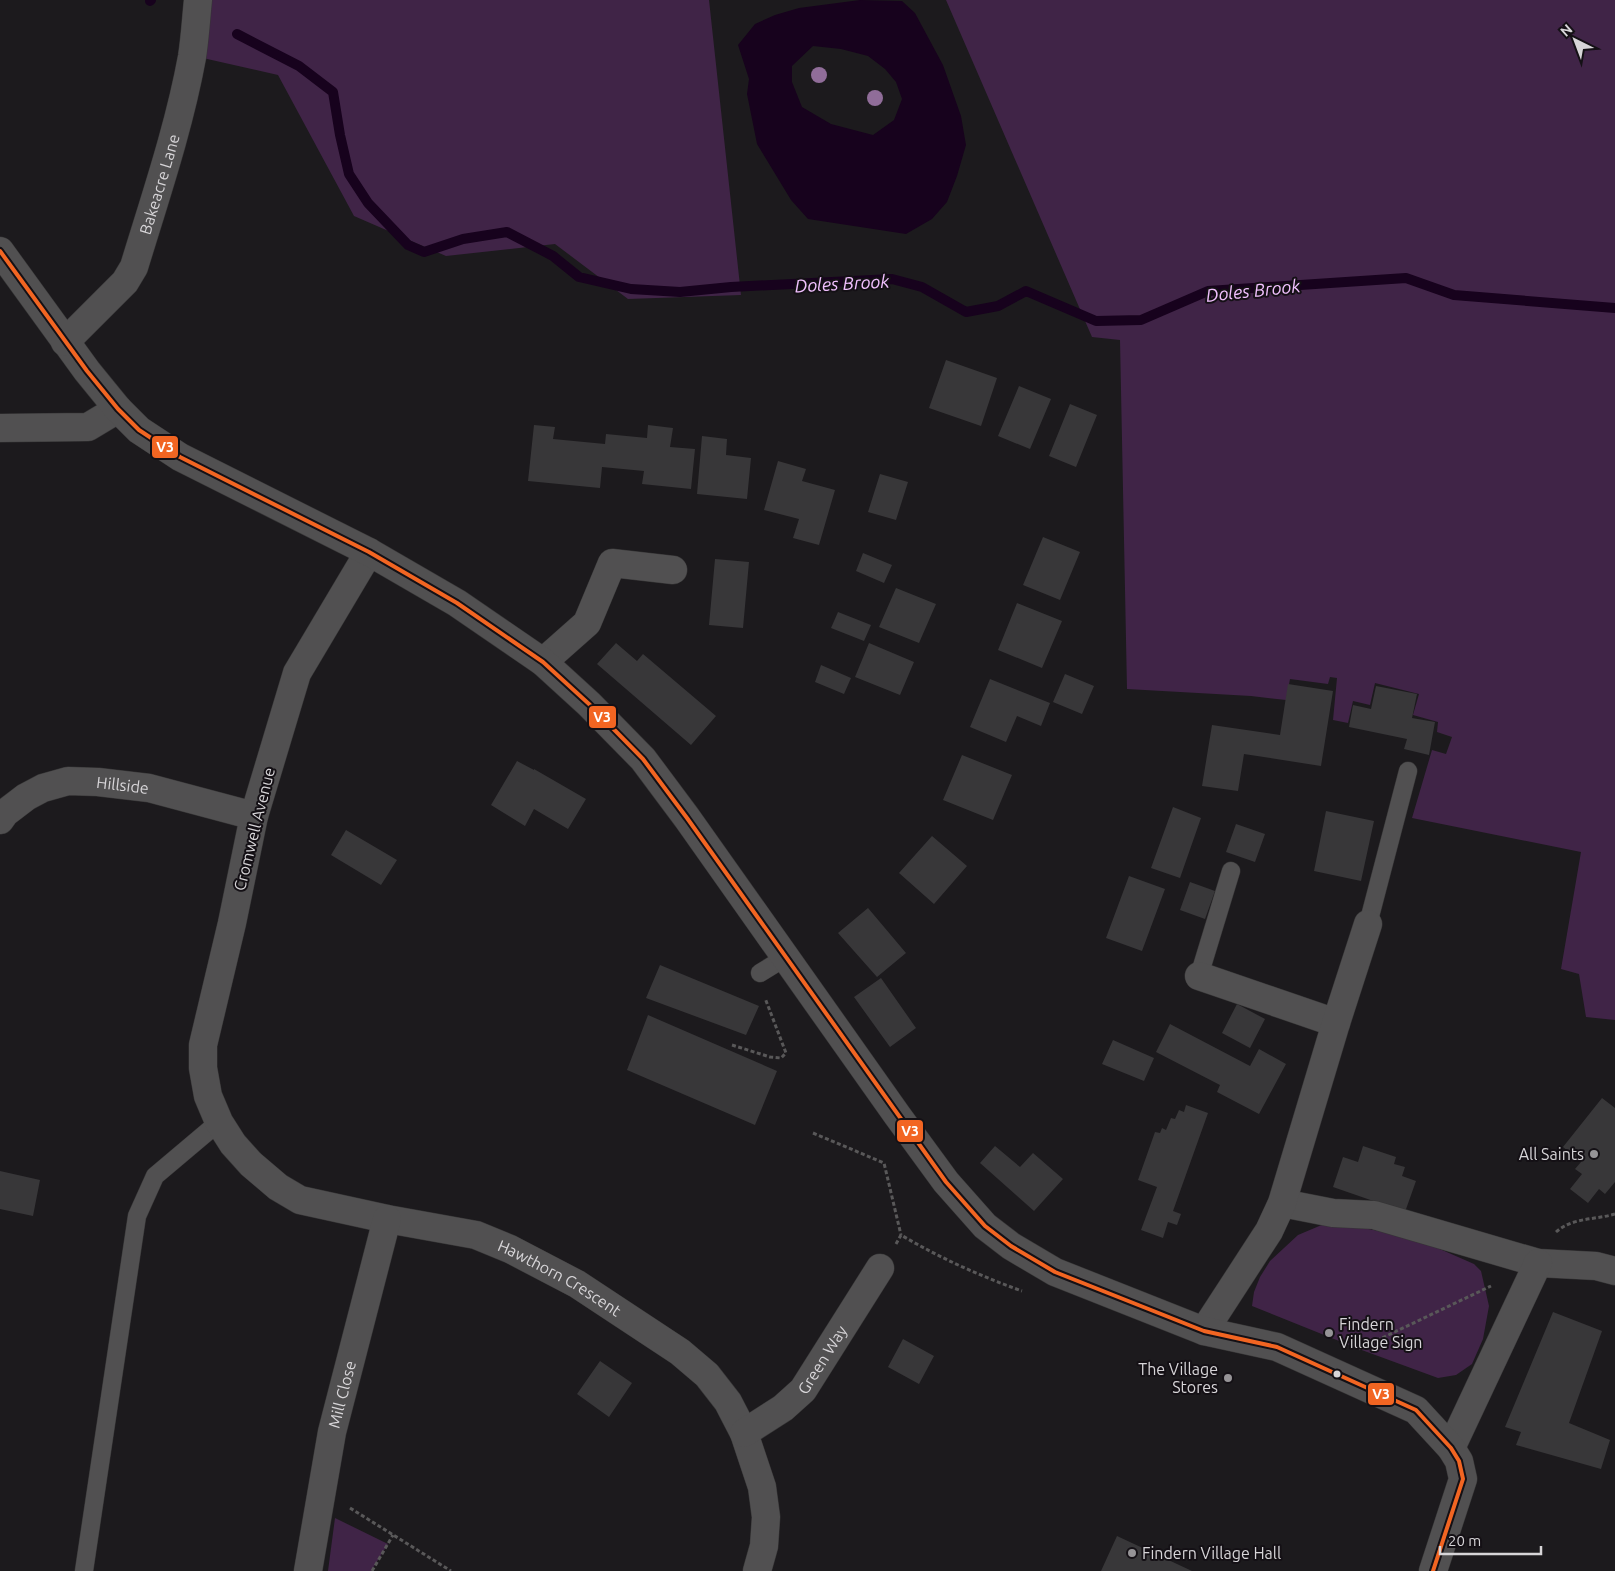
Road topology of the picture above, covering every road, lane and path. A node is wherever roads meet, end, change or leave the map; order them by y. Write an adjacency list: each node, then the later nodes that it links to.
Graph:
1 (198, 0): 3 (street, Bakeacre Lane)
2 (0, 251): 3 (street)
3 (65, 342): 4 (street)
4 (118, 409): 5 (street); 6 (street)
5 (0, 428)
6 (369, 552): 8 (street); 10 (street, Cromwell Avenue)
7 (673, 570): 8 (street)
8 (543, 662): 14 (street)
9 (1408, 771): 13 (lane)
10 (254, 816): 11 (street, Hillside); 19 (street, Cromwell Avenue)
11 (0, 820)
12 (1231, 872): 16 (lane)
13 (1368, 924): 17 (street)
14 (786, 957): 15 (lane); 28 (street)
15 (760, 973): 18 (path)
16 (1199, 976): 17 (street)
17 (1336, 1023): 21 (street)
18 (732, 1045)
19 (220, 1122): 23 (street, Hawthorn Crescent); 36 (lane)
20 (813, 1133): 24 (path)
21 (1282, 1203): 25 (street); 30 (street)
22 (1615, 1214): 25 (path)
23 (387, 1219): 32 (street, Hawthorn Crescent); 34 (street, Mill Close)
24 (901, 1235): 26 (path); 28 (path)
25 (1538, 1263): 27 (street); 33 (street)
26 (880, 1268): 32 (street, Green Way)
27 (1615, 1271)
28 (1055, 1272): 30 (street)
29 (1494, 1285): 31 (path)
30 (1204, 1331): 31 (street)
31 (1343, 1378): 33 (street)
32 (744, 1433): 40 (street, Hawthorn Crescent)
33 (1451, 1448): 41 (street)
34 (322, 1490): 35 (path); 37 (street, Mill Close)
35 (393, 1535): 38 (path); 39 (path)
36 (84, 1571)
37 (308, 1571)
38 (372, 1571)
39 (451, 1571)
40 (757, 1571)
41 (1433, 1571)

